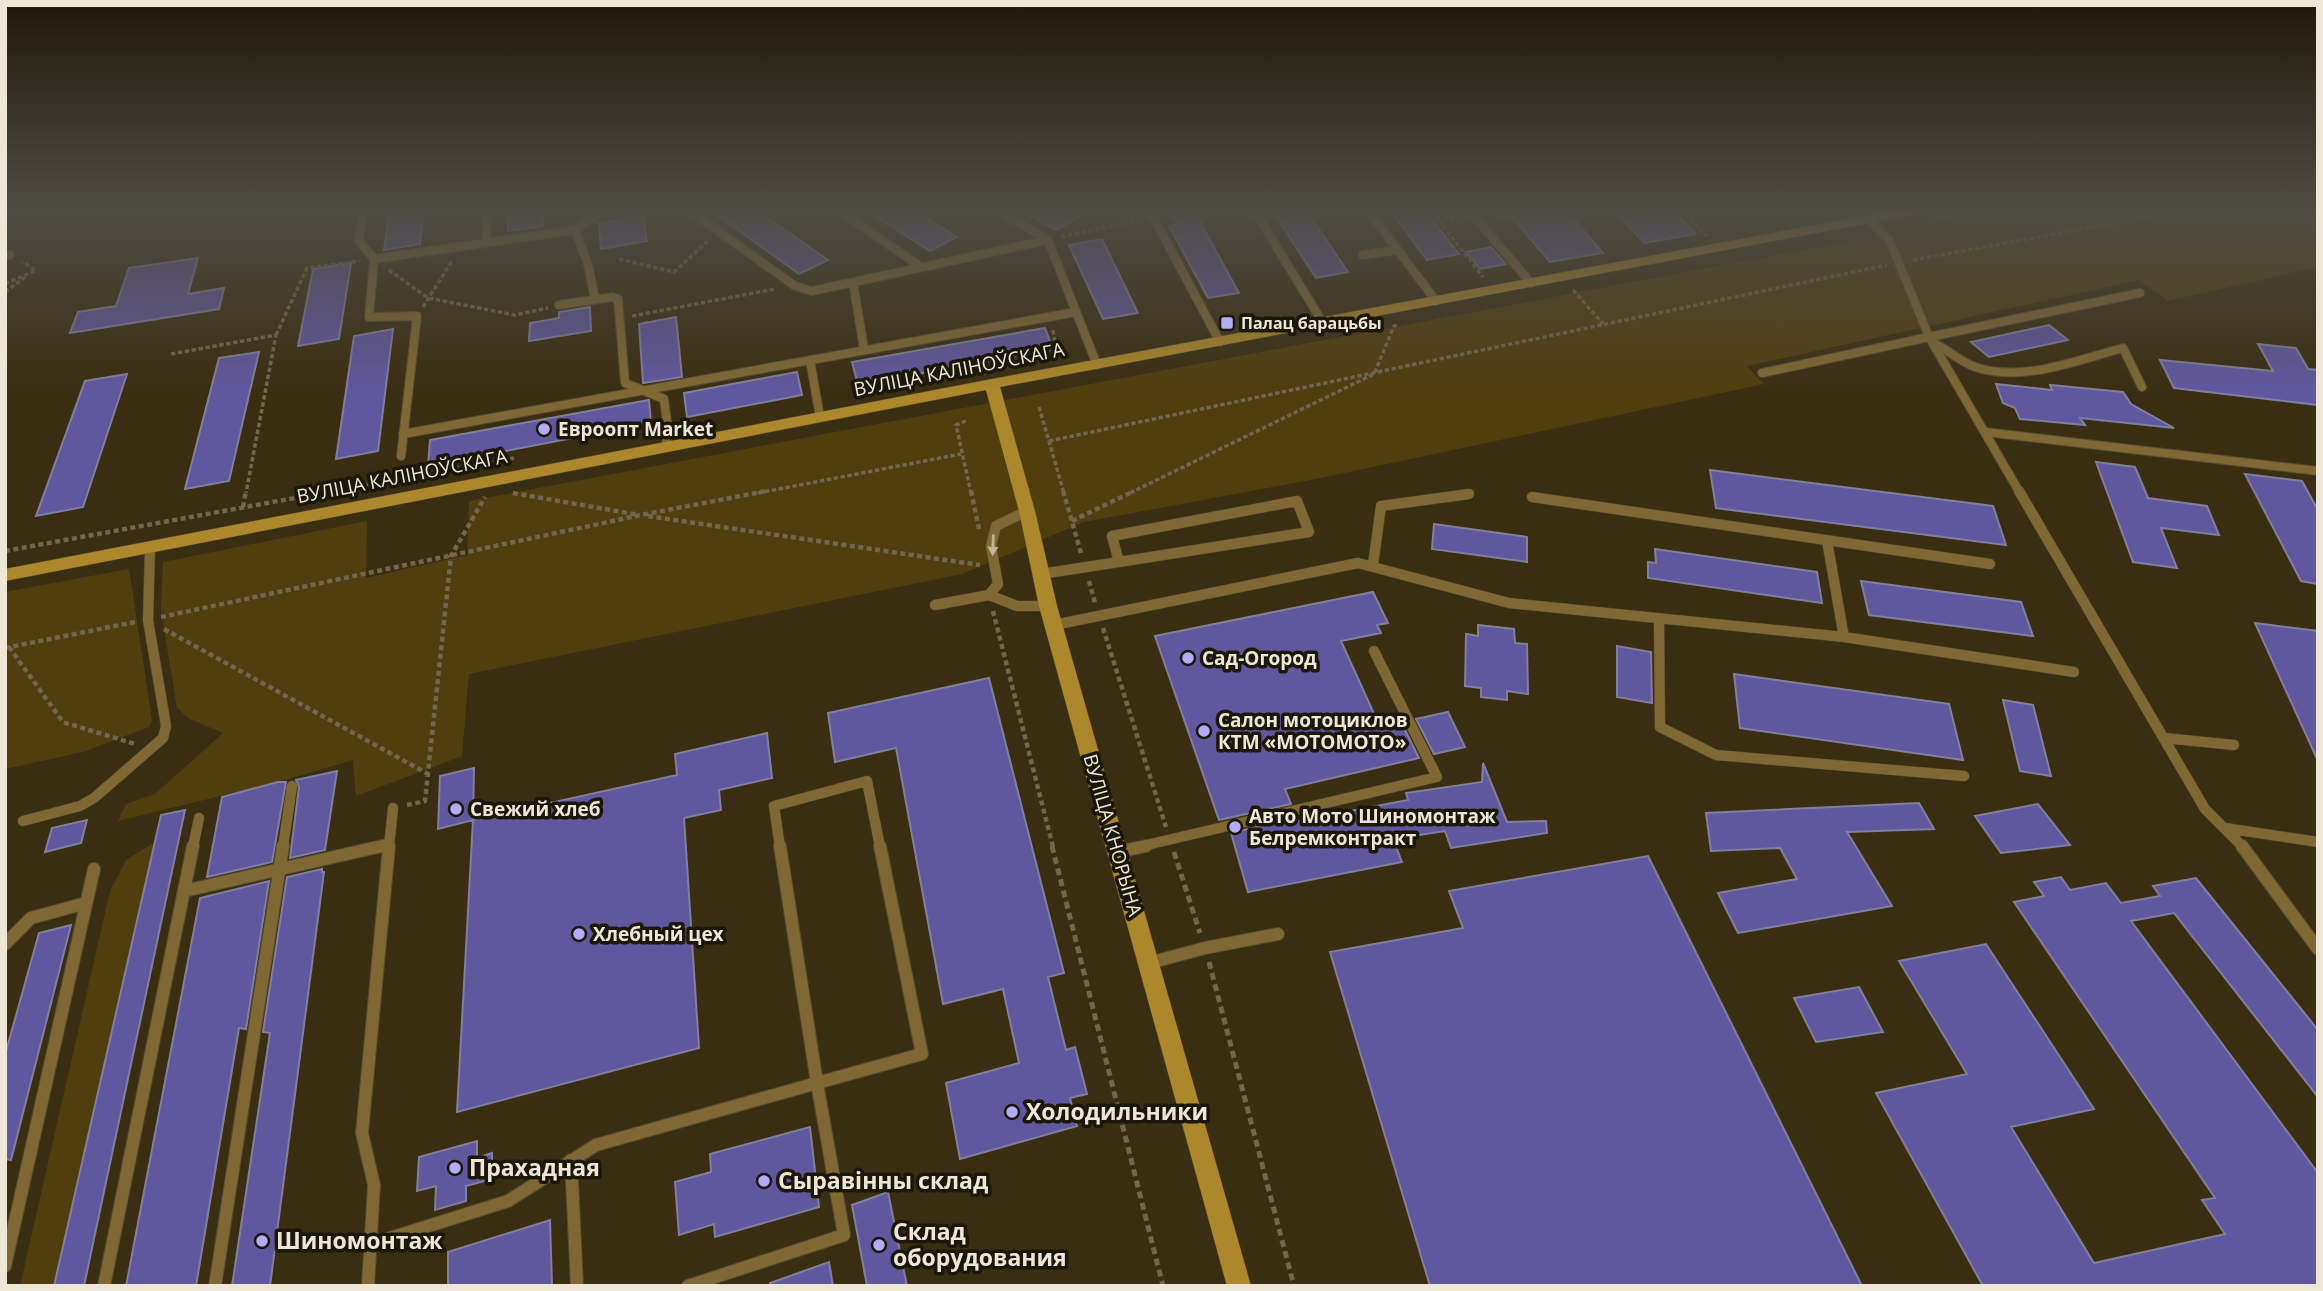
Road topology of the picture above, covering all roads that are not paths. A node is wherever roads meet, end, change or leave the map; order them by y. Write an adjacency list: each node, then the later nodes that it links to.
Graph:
1 (373, 269): 31 (lane)
2 (589, 269): 15 (lane)
3 (771, 269): 12 (lane)
4 (911, 269): 12 (lane)
5 (1059, 269): 18 (lane)
6 (1181, 269): 21 (lane)
7 (1291, 269): 19 (lane)
8 (1412, 269): 16 (lane)
9 (1519, 269): 13 (lane)
10 (1597, 269): 13 (main road, ВУЛІЦА КАЛІНОЎСКАГА)
11 (1901, 269): 20 (lane)
12 (853, 282): 22 (lane)
13 (1531, 283): 16 (main road, ВУЛІЦА КАЛІНОЎСКАГА)
14 (2140, 293): 20 (lane)
15 (595, 299): 17 (lane); 28 (lane)
16 (1436, 301): 19 (main road, ВУЛІЦА КАЛІНОЎСКАГА)
17 (559, 305)
18 (1076, 312): 22 (lane); 24 (lane)
19 (1323, 323): 21 (main road, ВУЛІЦА КАЛІНОЎСКАГА)
20 (1931, 340): 25 (lane); 27 (lane); 30 (lane)
21 (1220, 342): 24 (main road, ВУЛІЦА КАЛІНОЎСКАГА)
22 (864, 349): 23 (lane)
23 (810, 360): 28 (lane); 29 (lane)
24 (1097, 365): 26 (main road, ВУЛІЦА КАЛІНОЎСКАГА)
25 (1762, 373)
26 (992, 384): 29 (main road, ВУЛІЦА КАЛІНОЎСКАГА); 37 (main road, ВУЛІЦА КНОРЫНА)
27 (2142, 387)
28 (643, 390): 31 (lane); 32 (lane)
29 (820, 417): 32 (main road, ВУЛІЦА КАЛІНОЎСКАГА)
30 (1985, 432): 34 (lane); 52 (lane)
31 (403, 434): 33 (lane)
32 (666, 447): 39 (main road, ВУЛІЦА КАЛІНОЎСКАГА)
33 (401, 456)
34 (2318, 471)
35 (1469, 494): 42 (lane)
36 (1532, 497): 38 (lane)
37 (1027, 511): 43 (main road, ВУЛІЦА КНОРЫНА); 45 (lane, one-way to 45)
38 (1827, 541): 41 (lane); 49 (lane)
39 (150, 548): 44 (main road, ВУЛІЦА КАЛІНОЎСКАГА); 58 (lane)
40 (1119, 562): 40 (lane); 43 (lane)
41 (1990, 564)
42 (1373, 565): 47 (lane); 48 (lane)
43 (1041, 574): 47 (main road, ВУЛІЦА КНОРЫНА)
44 (5, 575)
45 (989, 595): 46 (lane); 47 (lane)
46 (935, 605)
47 (1051, 616): 62 (main road, ВУЛІЦА КНОРЫНА)
48 (1659, 619): 49 (lane); 54 (lane)
49 (1844, 637): 51 (lane)
50 (1374, 651): 62 (lane)
51 (2074, 672)
52 (2164, 738): 53 (lane); 59 (lane)
53 (2234, 745)
54 (1965, 776)
55 (292, 786): 64 (lane)
56 (393, 808): 61 (lane)
57 (199, 818): 65 (lane)
58 (23, 821)
59 (2224, 828): 60 (lane); 69 (lane)
60 (2318, 842)
61 (389, 844): 64 (lane); 73 (lane)
62 (1118, 852): 70 (main road, ВУЛІЦА КНОРЫНА)
63 (94, 869): 66 (lane)
64 (278, 870): 65 (lane); 76 (lane)
65 (184, 891): 75 (lane)
66 (86, 903): 68 (lane); 74 (lane)
67 (1278, 934): 70 (lane)
68 (5, 944)
69 (2318, 949)
70 (1149, 963): 80 (main road, ВУЛІЦА КНОРЫНА)
71 (817, 1083): 71 (lane); 72 (lane); 79 (lane)
72 (571, 1160): 73 (lane); 78 (lane)
73 (371, 1244): 77 (lane)
74 (5, 1266)
75 (104, 1286)
76 (215, 1286)
77 (368, 1286)
78 (577, 1286)
79 (688, 1286)
80 (1239, 1286)

